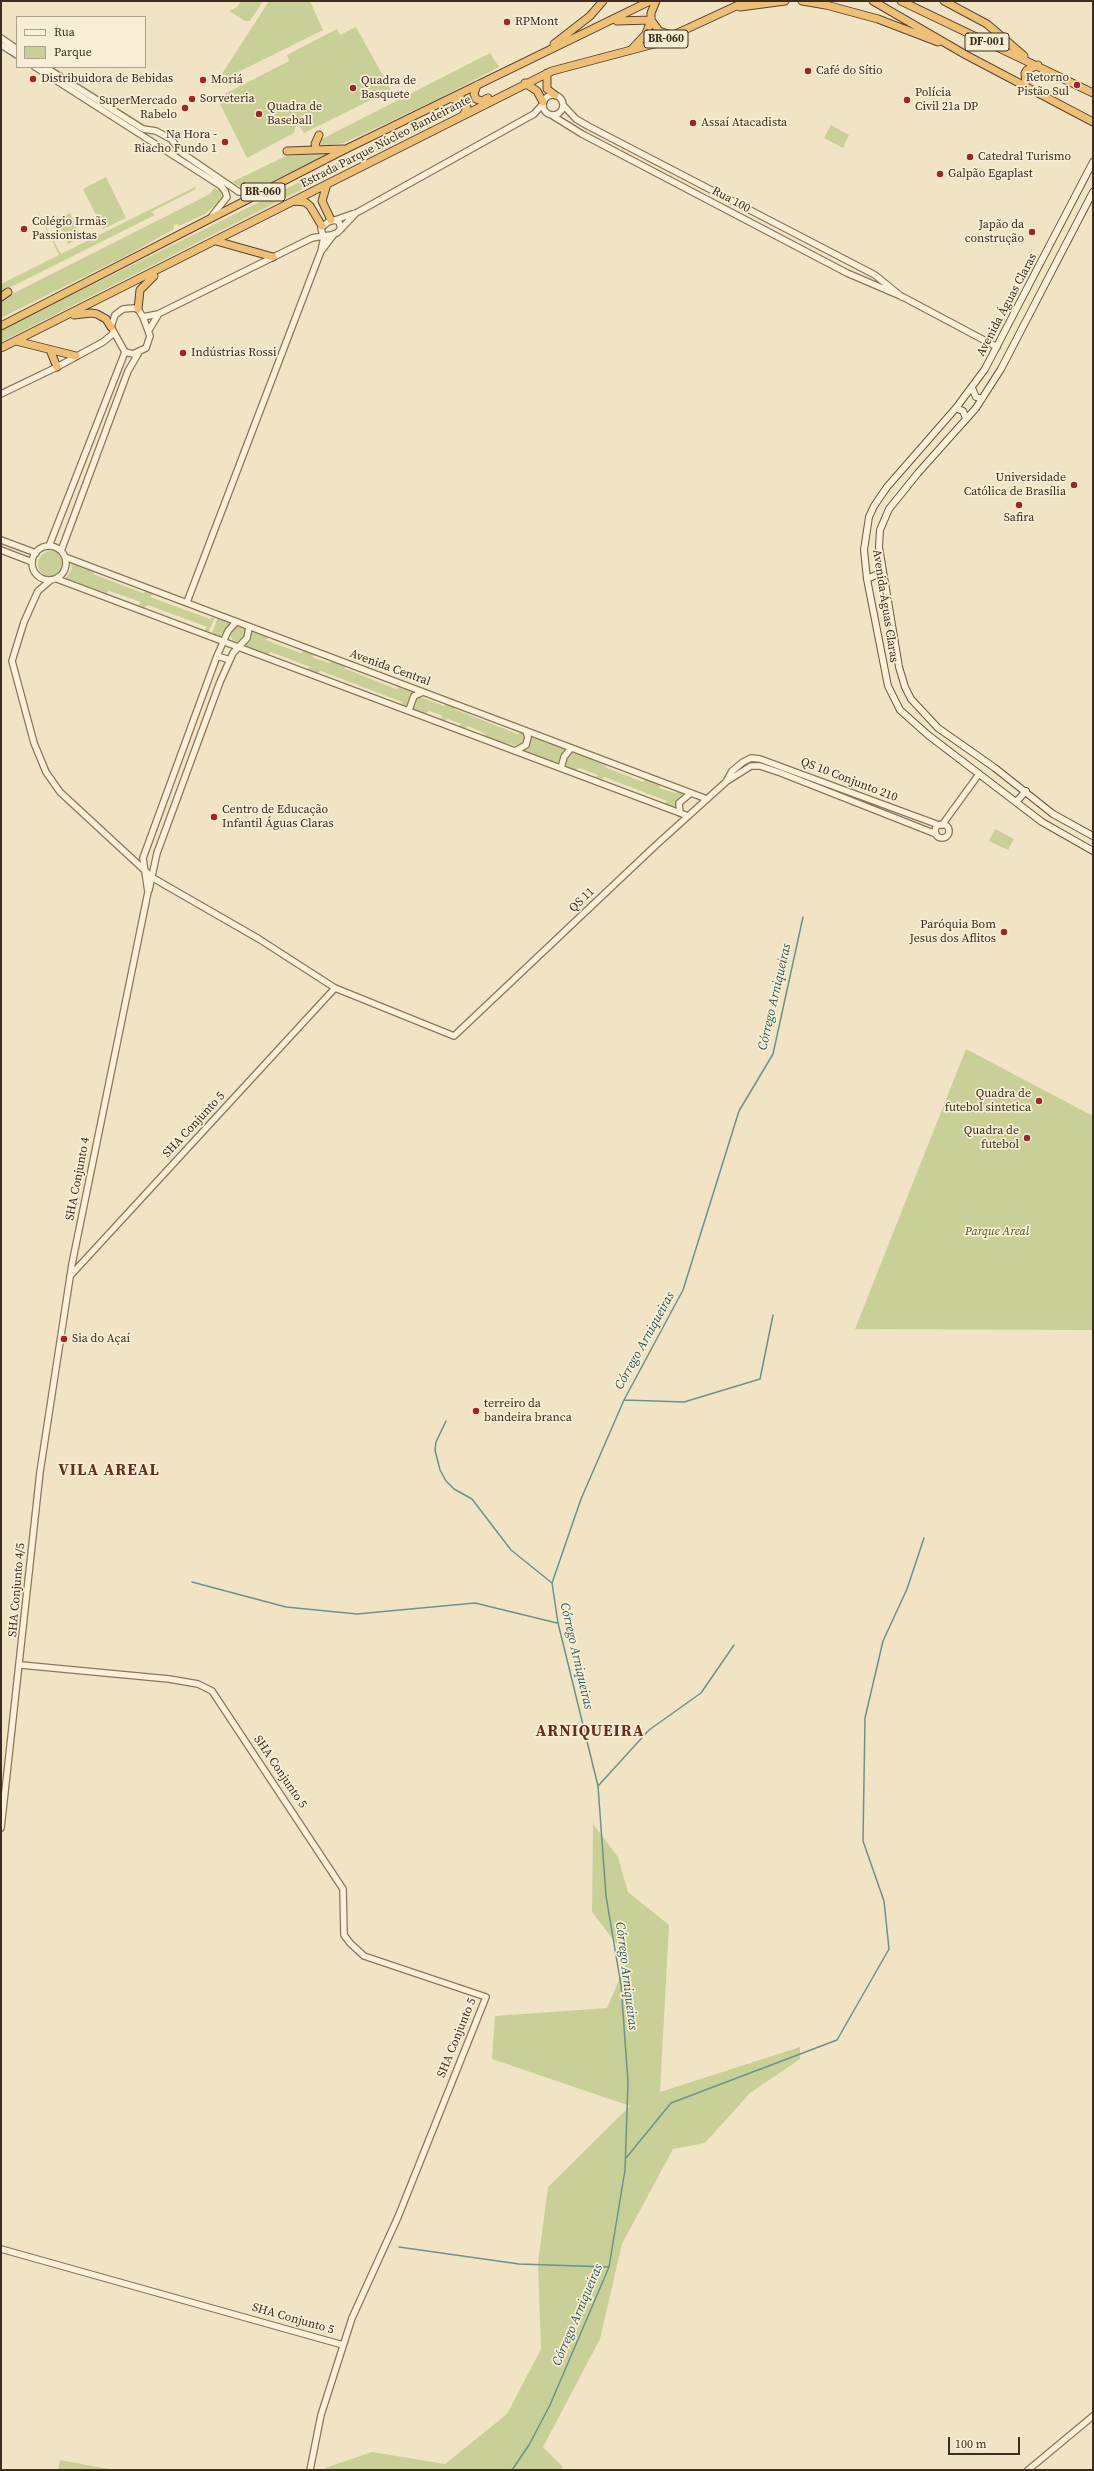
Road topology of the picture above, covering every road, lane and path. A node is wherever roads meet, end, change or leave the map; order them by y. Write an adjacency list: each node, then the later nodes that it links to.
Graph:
1 (603, 1): 20 (highway)
2 (650, 1): 12 (highway, Estrada Parque Núcleo Bandeirante / BR-060)
3 (656, 1): 11 (highway)
4 (747, 1): 10 (highway, Estrada Parque Núcleo Bandeirante / BR-060)
5 (785, 1): 10 (highway)
6 (802, 1): 17 (highway)
7 (873, 1): 17 (highway, DF-001)
8 (901, 1): 21 (highway, DF-001)
9 (944, 1): 21 (highway)
10 (730, 10): 13 (highway, Estrada Parque Núcleo Bandeirante / BR-060)
11 (651, 20): 12 (highway); 13 (highway); 18 (highway)
12 (613, 21): 20 (highway, Estrada Parque Núcleo Bandeirante / BR-060)
13 (674, 36): 18 (highway, Estrada Parque Núcleo Bandeirante / BR-060)
14 (1, 38): 16 (street)
15 (1, 45): 19 (street)
16 (16, 48)
17 (959, 50): 28 (highway, DF-001)
18 (629, 51): 25 (highway, Estrada Parque Núcleo Bandeirante / BR-060)
19 (16, 54)
20 (527, 60): 27 (highway, Estrada Parque Núcleo Bandeirante / BR-060)
21 (1030, 61): 22 (highway, DF-001)
22 (1038, 65): 28 (highway); 29 (highway, DF-001)
23 (37, 68): 51 (street)
24 (47, 68): 47 (street)
25 (549, 72): 26 (highway, Estrada Parque Núcleo Bandeirante / BR-060); 27 (highway); 30 (highway)
26 (525, 83): 32 (highway); 35 (highway, Estrada Parque Núcleo Bandeirante / BR-060)
27 (477, 85): 31 (highway, Estrada Parque Núcleo Bandeirante / BR-060)
28 (1026, 86): 38 (highway, DF-001)
29 (1093, 93)
30 (554, 95): 32 (street); 33 (street)
31 (451, 99): 35 (highway); 40 (highway, Estrada Parque Núcleo Bandeirante / BR-060)
32 (543, 103): 34 (street); 36 (street)
33 (563, 105): 37 (street); 45 (street, Rua 100)
34 (544, 112): 36 (street); 37 (street)
35 (464, 114): 44 (highway, Estrada Parque Núcleo Bandeirante / BR-060)
36 (534, 114): 50 (street)
37 (553, 116): 48 (street, Rua 100)
38 (1093, 122)
39 (319, 135): 41 (highway)
40 (346, 149): 41 (highway); 47 (highway, Estrada Parque Núcleo Bandeirante / BR-060)
41 (317, 150): 42 (highway)
42 (287, 151)
43 (1092, 165): 77 (main road, Avenida Águas Claras)
44 (326, 184): 49 (highway, Estrada Parque Núcleo Bandeirante / BR-060); 52 (highway)
45 (713, 190): 48 (street); 59 (street, Rua 100)
46 (1093, 192): 88 (main road, Avenida Águas Claras)
47 (261, 193): 51 (highway, Estrada Parque Núcleo Bandeirante / BR-060)
48 (708, 200): 61 (street, Rua 100)
49 (293, 201): 53 (highway); 58 (highway, Estrada Parque Núcleo Bandeirante / BR-060)
50 (358, 212): 52 (street); 54 (street)
51 (210, 219): 71 (highway, Estrada Parque Núcleo Bandeirante / BR-060)
52 (333, 220): 53 (street); 54 (street)
53 (322, 227): 56 (street); 57 (street)
54 (341, 229): 55 (street)
55 (335, 234): 56 (street); 60 (street)
56 (324, 236): 57 (street); 60 (street)
57 (312, 238): 62 (street)
58 (216, 241): 62 (highway); 63 (highway, Estrada Parque Núcleo Bandeirante / BR-060)
59 (812, 241): 61 (street); 66 (street, Rua 100)
60 (321, 251): 107 (street)
61 (806, 252): 66 (street, Rua 100)
62 (273, 257): 68 (street)
63 (167, 266): 67 (highway); 70 (highway, Estrada Parque Núcleo Bandeirante / BR-060)
64 (8, 292): 65 (highway)
65 (1, 297)
66 (903, 297): 77 (street, Rua 100)
67 (138, 309): 69 (street); 72 (street)
68 (158, 314): 69 (street); 73 (street)
69 (143, 317): 73 (street)
70 (62, 318): 72 (highway); 74 (highway, Estrada Parque Núcleo Bandeirante / BR-060)
71 (1, 326)
72 (112, 330): 75 (street); 76 (street)
73 (149, 330): 81 (street)
74 (16, 341): 78 (highway, Estrada Parque Núcleo Bandeirante / BR-060); 79 (highway)
75 (103, 342): 76 (street); 82 (street)
76 (118, 343): 80 (street)
77 (997, 347): 86 (main road, Avenida Águas Claras)
78 (1, 348)
79 (50, 350): 82 (highway); 84 (highway)
80 (125, 352): 81 (street); 83 (street)
81 (138, 354): 85 (street)
82 (76, 356): 84 (street)
83 (120, 366): 85 (street); 91 (street)
84 (57, 367): 87 (street)
85 (128, 371): 93 (street)
86 (972, 388): 88 (main road); 89 (main road, Avenida Águas Claras)
87 (1, 394)
88 (982, 399): 90 (main road, Avenida Águas Claras)
89 (956, 408): 90 (main road); 92 (main road, Avenida Águas Claras)
90 (966, 418): 94 (main road, Avenida Águas Claras)
91 (60, 522): 93 (street); 96 (street)
92 (867, 525): 94 (main road); 105 (main road, Avenida Águas Claras)
93 (70, 526): 98 (street)
94 (880, 530): 103 (main road, Avenida Águas Claras)
95 (1, 540): 99 (street)
96 (49, 546): 98 (street); 99 (street)
97 (1, 550): 101 (street)
98 (61, 551): 100 (street)
99 (36, 553): 101 (street)
100 (65, 556): 104 (street); 107 (street, Avenida Central)
101 (32, 562): 102 (street)
102 (36, 574): 104 (street); 106 (street)
103 (882, 577): 105 (main road); 124 (main road, Avenida Águas Claras)
104 (54, 579): 106 (street); 110 (street)
105 (867, 579): 122 (main road, Avenida Águas Claras)
106 (38, 591): 141 (street)
107 (187, 602): 108 (street, Avenida Central)
108 (236, 622): 109 (street, Avenida Central); 110 (street, SHA Conjunto 4)
109 (249, 627): 111 (street, SHA Conjunto 4); 114 (street, Avenida Central)
110 (224, 642): 111 (street); 112 (street, SHA Conjunto 4)
111 (238, 647): 113 (street, SHA Conjunto 4); 115 (street)
112 (217, 656): 113 (street); 126 (street, SHA Conjunto 4)
113 (230, 660): 130 (street, SHA Conjunto 4)
114 (423, 692): 115 (street); 116 (street, Avenida Central)
115 (410, 710): 118 (street)
116 (526, 731): 117 (street, Avenida Central); 118 (street)
117 (571, 748): 121 (street); 125 (street, Avenida Central)
118 (515, 751): 121 (street)
119 (751, 758): 123 (street, QS 11); 136 (street, QS 10 Conjunto 210)
120 (751, 766): 123 (street, QS 11); 137 (street, QS 10 Conjunto 210)
121 (561, 768): 133 (street)
122 (979, 774): 129 (main road, Avenida Águas Claras); 136 (street)
123 (727, 781): 127 (street, QS 11)
124 (1026, 792): 128 (main road, Avenida Águas Claras); 129 (main road)
125 (691, 793): 127 (street, Avenida Central); 133 (street)
126 (164, 799): 130 (street); 132 (street, SHA Conjunto 4)
127 (707, 799): 134 (street, QS 11)
128 (1038, 801): 131 (main road); 138 (main road, Avenida Águas Claras)
129 (1016, 802): 131 (main road, Avenida Águas Claras)
130 (176, 804): 135 (street, SHA Conjunto 4)
131 (1026, 810): 139 (main road, Avenida Águas Claras)
132 (159, 812): 135 (street); 140 (street, SHA Conjunto 4)
133 (680, 813): 134 (street)
134 (688, 816): 146 (street, QS 11)
135 (170, 818): 142 (street, SHA Conjunto 4)
136 (943, 826): 137 (street); 137 (street)
137 (936, 834)
138 (1093, 836)
139 (1093, 851)
140 (144, 854): 141 (street); 143 (street, SHA Conjunto 4)
141 (131, 858): 143 (street)
142 (154, 866): 143 (street); 144 (street, SHA Conjunto 4)
143 (144, 870): 144 (street); 145 (street, SHA Conjunto 4)
144 (153, 878): 145 (street, SHA Conjunto 4); 146 (street)
145 (148, 892): 147 (street, SHA Conjunto 4)
146 (335, 988): 148 (street, SHA Conjunto 5)
147 (73, 1256): 148 (street); 149 (street, SHA Conjunto 4)
148 (84, 1263): 149 (street, SHA Conjunto 5)
149 (69, 1276): 150 (street, SHA Conjunto 4)
150 (40, 1472): 151 (street, SHA Conjunto 4/5)
151 (21, 1665): 152 (street, SHA Conjunto 4/5); 154 (street, SHA Conjunto 5)
152 (1, 1828)
153 (1, 2249): 154 (street, SHA Conjunto 5)
154 (343, 2345): 156 (street)
155 (1093, 2416): 157 (street)
156 (310, 2470)
157 (1028, 2470)

